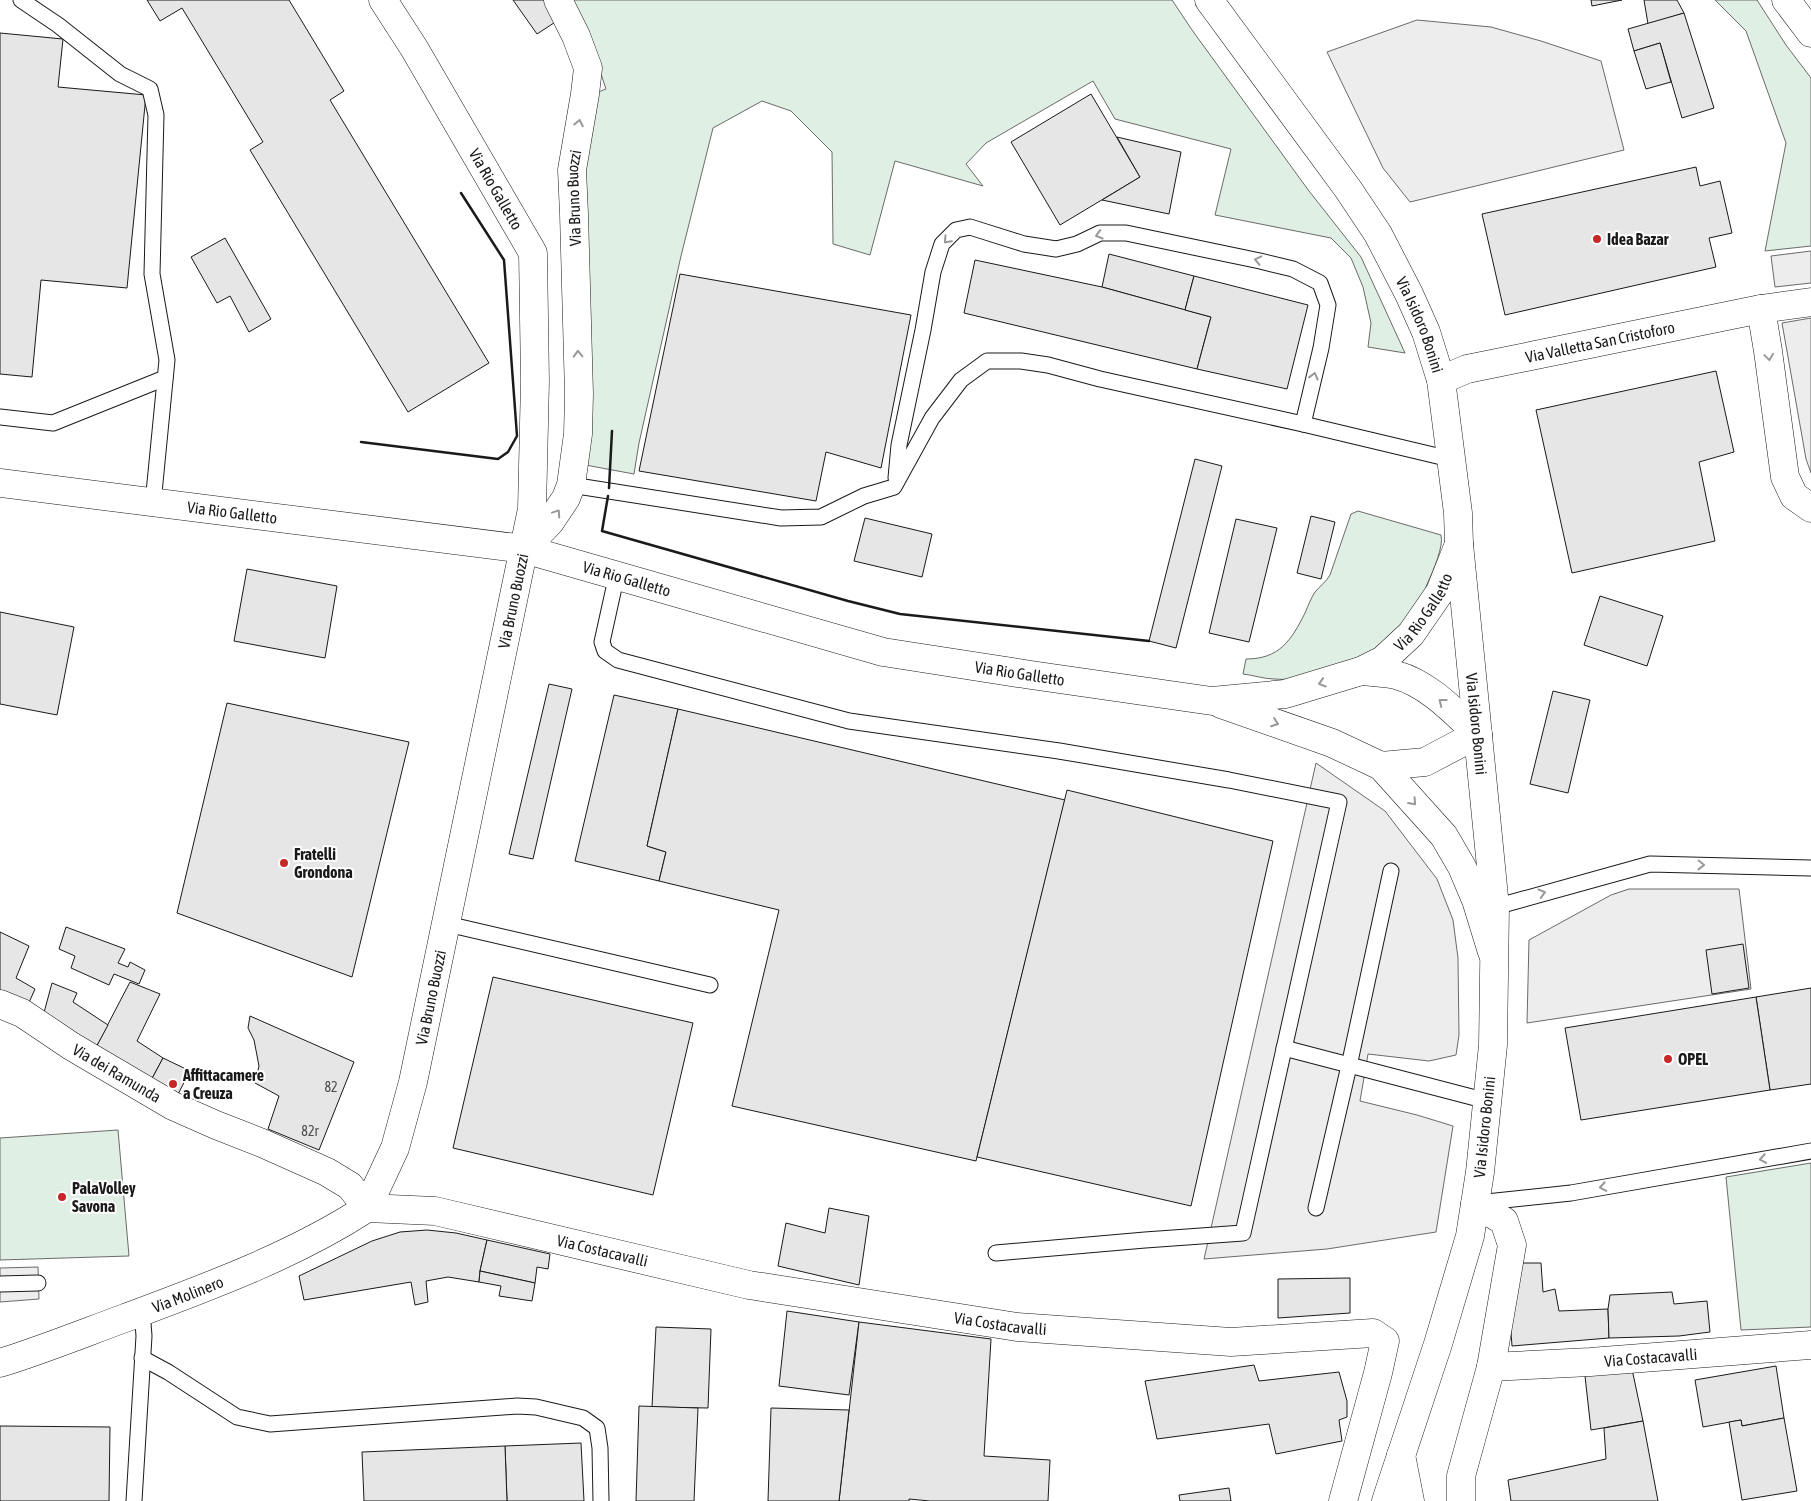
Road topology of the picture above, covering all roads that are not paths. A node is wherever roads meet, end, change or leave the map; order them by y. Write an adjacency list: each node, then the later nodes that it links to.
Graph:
1 (21, 0): 10 (lane)
2 (383, 0): 21 (street, Via Rio Galletto)
3 (558, 0): 16 (street, Via Bruno Buozzi, one-way to 3)
4 (1209, 0): 11 (street, Via Isidoro Bonini)
5 (1786, 0): 7 (street)
6 (1801, 0): 7 (street)
7 (1811, 32)
8 (1811, 302): 9 (street, Via Valletta San Cristoforo)
9 (1761, 309): 11 (street, Via Valletta San Cristoforo); 19 (street, one-way to 19)
10 (165, 378): 12 (lane); 18 (lane)
11 (1440, 380): 14 (street, Via Isidoro Bonini)
12 (0, 417)
13 (1303, 424): 14 (lane); 17 (lane); 17 (lane, one-way to 17)
14 (1450, 459): 20 (street, Via Isidoro Bonini)
15 (0, 483): 18 (street, Via Rio Galletto)
16 (571, 485): 17 (lane); 21 (street, Via Bruno Buozzi, one-way to 16)
17 (894, 487)
18 (153, 502): 21 (street, Via Rio Galletto)
19 (1811, 508)
20 (1459, 544): 23 (street, Via Rio Galletto); 25 (street, Via Isidoro Bonini)
21 (524, 549): 22 (street, Via Rio Galletto); 30 (street, Via Bruno Buozzi)
22 (617, 574): 24 (street, Via Rio Galletto); 34 (lane)
23 (1361, 671): 24 (street, Via Rio Galletto, one-way to 24); 25 (street, one-way to 23)
24 (1212, 701): 26 (street, one-way to 26)
25 (1478, 734): 26 (street); 29 (street, Via Isidoro Bonini)
26 (1381, 766): 31 (street, one-way to 31)
27 (1811, 868): 29 (lane, one-way to 27)
28 (1391, 871): 35 (lane)
29 (1495, 907): 31 (street, Via Isidoro Bonini)
30 (447, 924): 32 (lane); 39 (street, Via Bruno Buozzi)
31 (1495, 960): 36 (street, Via Isidoro Bonini)
32 (710, 985)
33 (0, 1004): 39 (street, Via dei Ramunda)
34 (1284, 1048): 35 (lane); 41 (lane)
35 (1349, 1066): 36 (lane); 40 (lane)
36 (1487, 1102): 38 (street, Via Isidoro Bonini)
37 (1811, 1151): 38 (lane, one-way to 38)
38 (1475, 1204): 48 (street); 49 (street, Via Isidoro Bonini)
39 (367, 1208): 44 (street, Via Molinero); 52 (street, Via Costacavalli)
40 (1316, 1208)
41 (996, 1253)
42 (38, 1283): 43 (lane)
43 (0, 1284)
44 (142, 1312): 46 (lane); 47 (street, Via Molinero)
45 (1811, 1345): 48 (street, Via Costacavalli)
46 (142, 1358): 50 (lane); 51 (lane)
47 (0, 1363)
48 (1491, 1367): 55 (street)
49 (1401, 1455): 53 (street, Via Isidoro Bonini); 54 (street)
50 (134, 1501)
51 (600, 1501)
52 (1343, 1501)
53 (1386, 1501)
54 (1410, 1501)
55 (1461, 1501)

